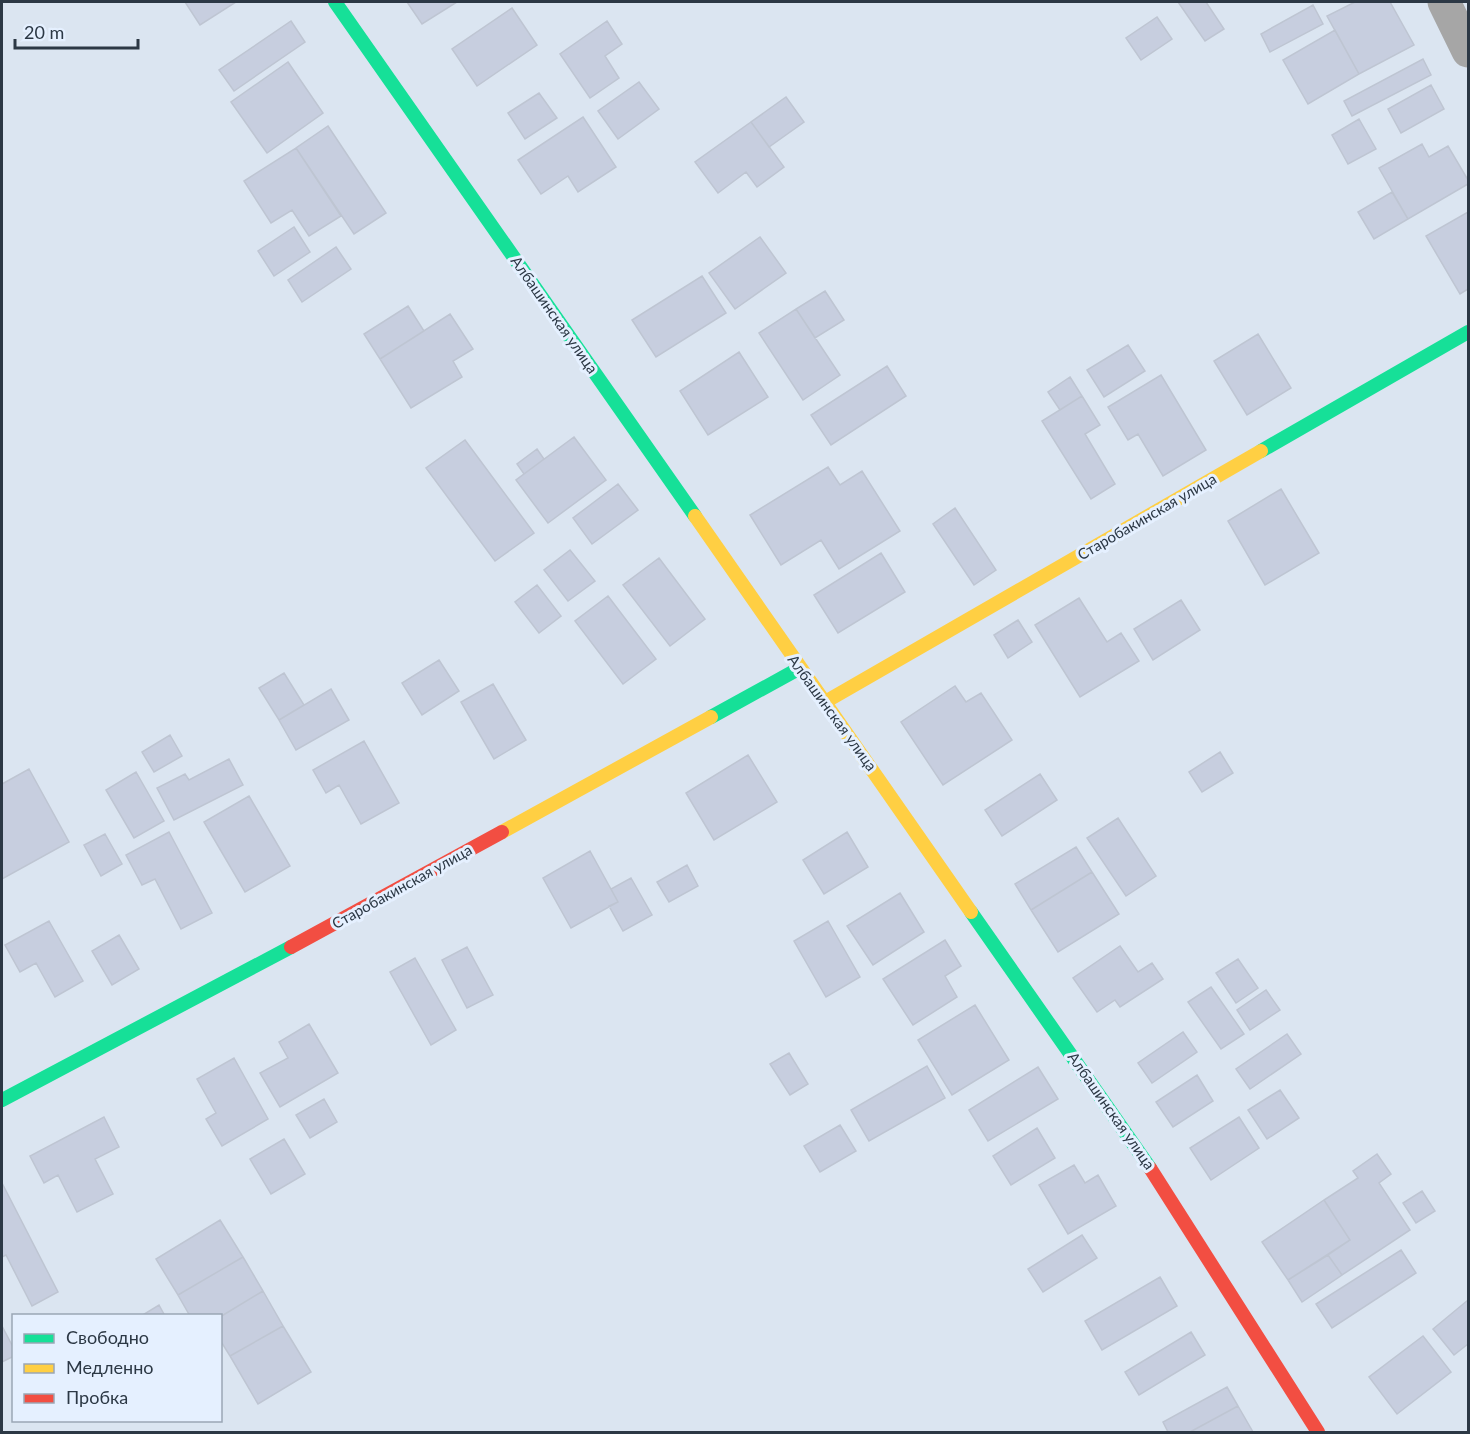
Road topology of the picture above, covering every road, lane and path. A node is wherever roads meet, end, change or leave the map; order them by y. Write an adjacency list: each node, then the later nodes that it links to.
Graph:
1 (335, 2): 5 (street, Албашинская улица)
2 (1444, 2): 3 (street)
3 (1468, 51)
4 (1468, 332): 6 (street, Старобакинская улица)
5 (800, 668): 6 (street, Албашинская улица); 7 (street, Старобакинская улица)
6 (825, 702): 8 (street, Албашинская улица)
7 (2, 1100)
8 (1318, 1432)

